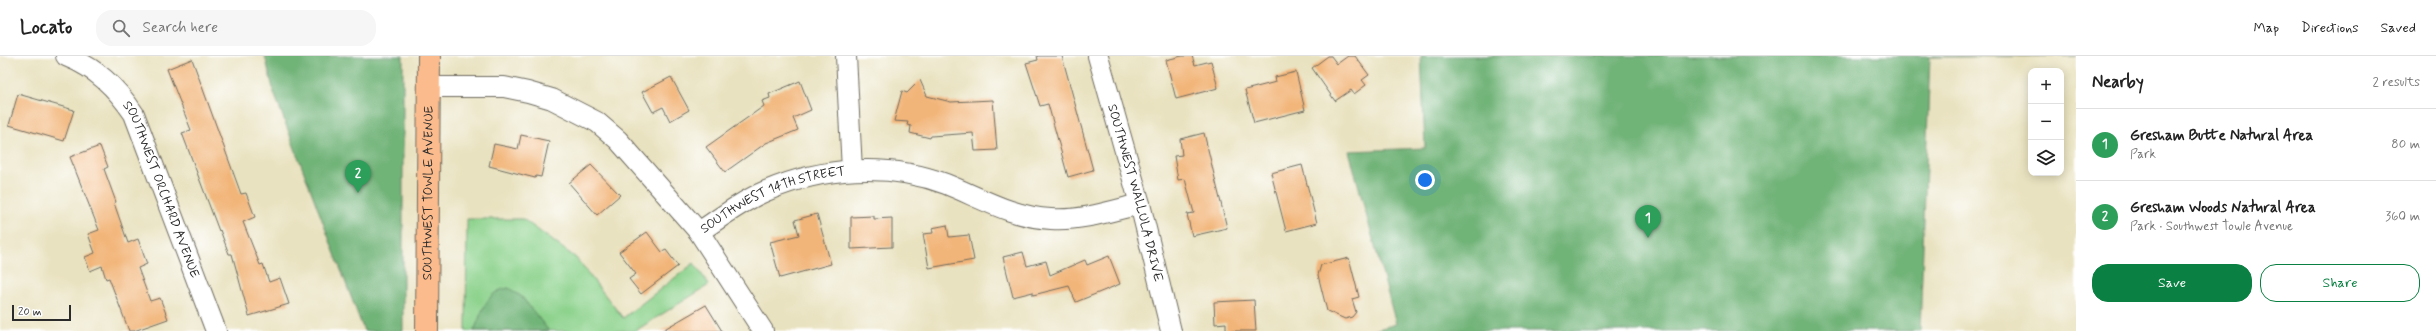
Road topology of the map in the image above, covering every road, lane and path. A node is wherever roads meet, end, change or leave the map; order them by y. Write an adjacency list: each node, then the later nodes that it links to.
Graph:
1 (66, 56): 5 (street, SOUTHWEST ORCHARD AVENUE)
2 (428, 56): 6 (main road, SOUTHWEST TOWLE AVENUE)
3 (846, 56): 7 (street)
4 (1098, 56): 8 (street, SOUTHWEST WALLULA DRIVE)
5 (87, 60): 10 (street, SOUTHWEST ORCHARD AVENUE)
6 (428, 87): 9 (street, SOUTHWEST 14TH STREET); 11 (main road, SOUTHWEST TOWLE AVENUE)
7 (852, 170): 8 (street, SOUTHWEST 14TH STREET); 9 (street, SOUTHWEST 14TH STREET)
8 (1140, 204): 13 (street, SOUTHWEST WALLULA DRIVE)
9 (699, 232): 12 (street)
10 (216, 331)
11 (428, 331)
12 (763, 331)
13 (1171, 331)

